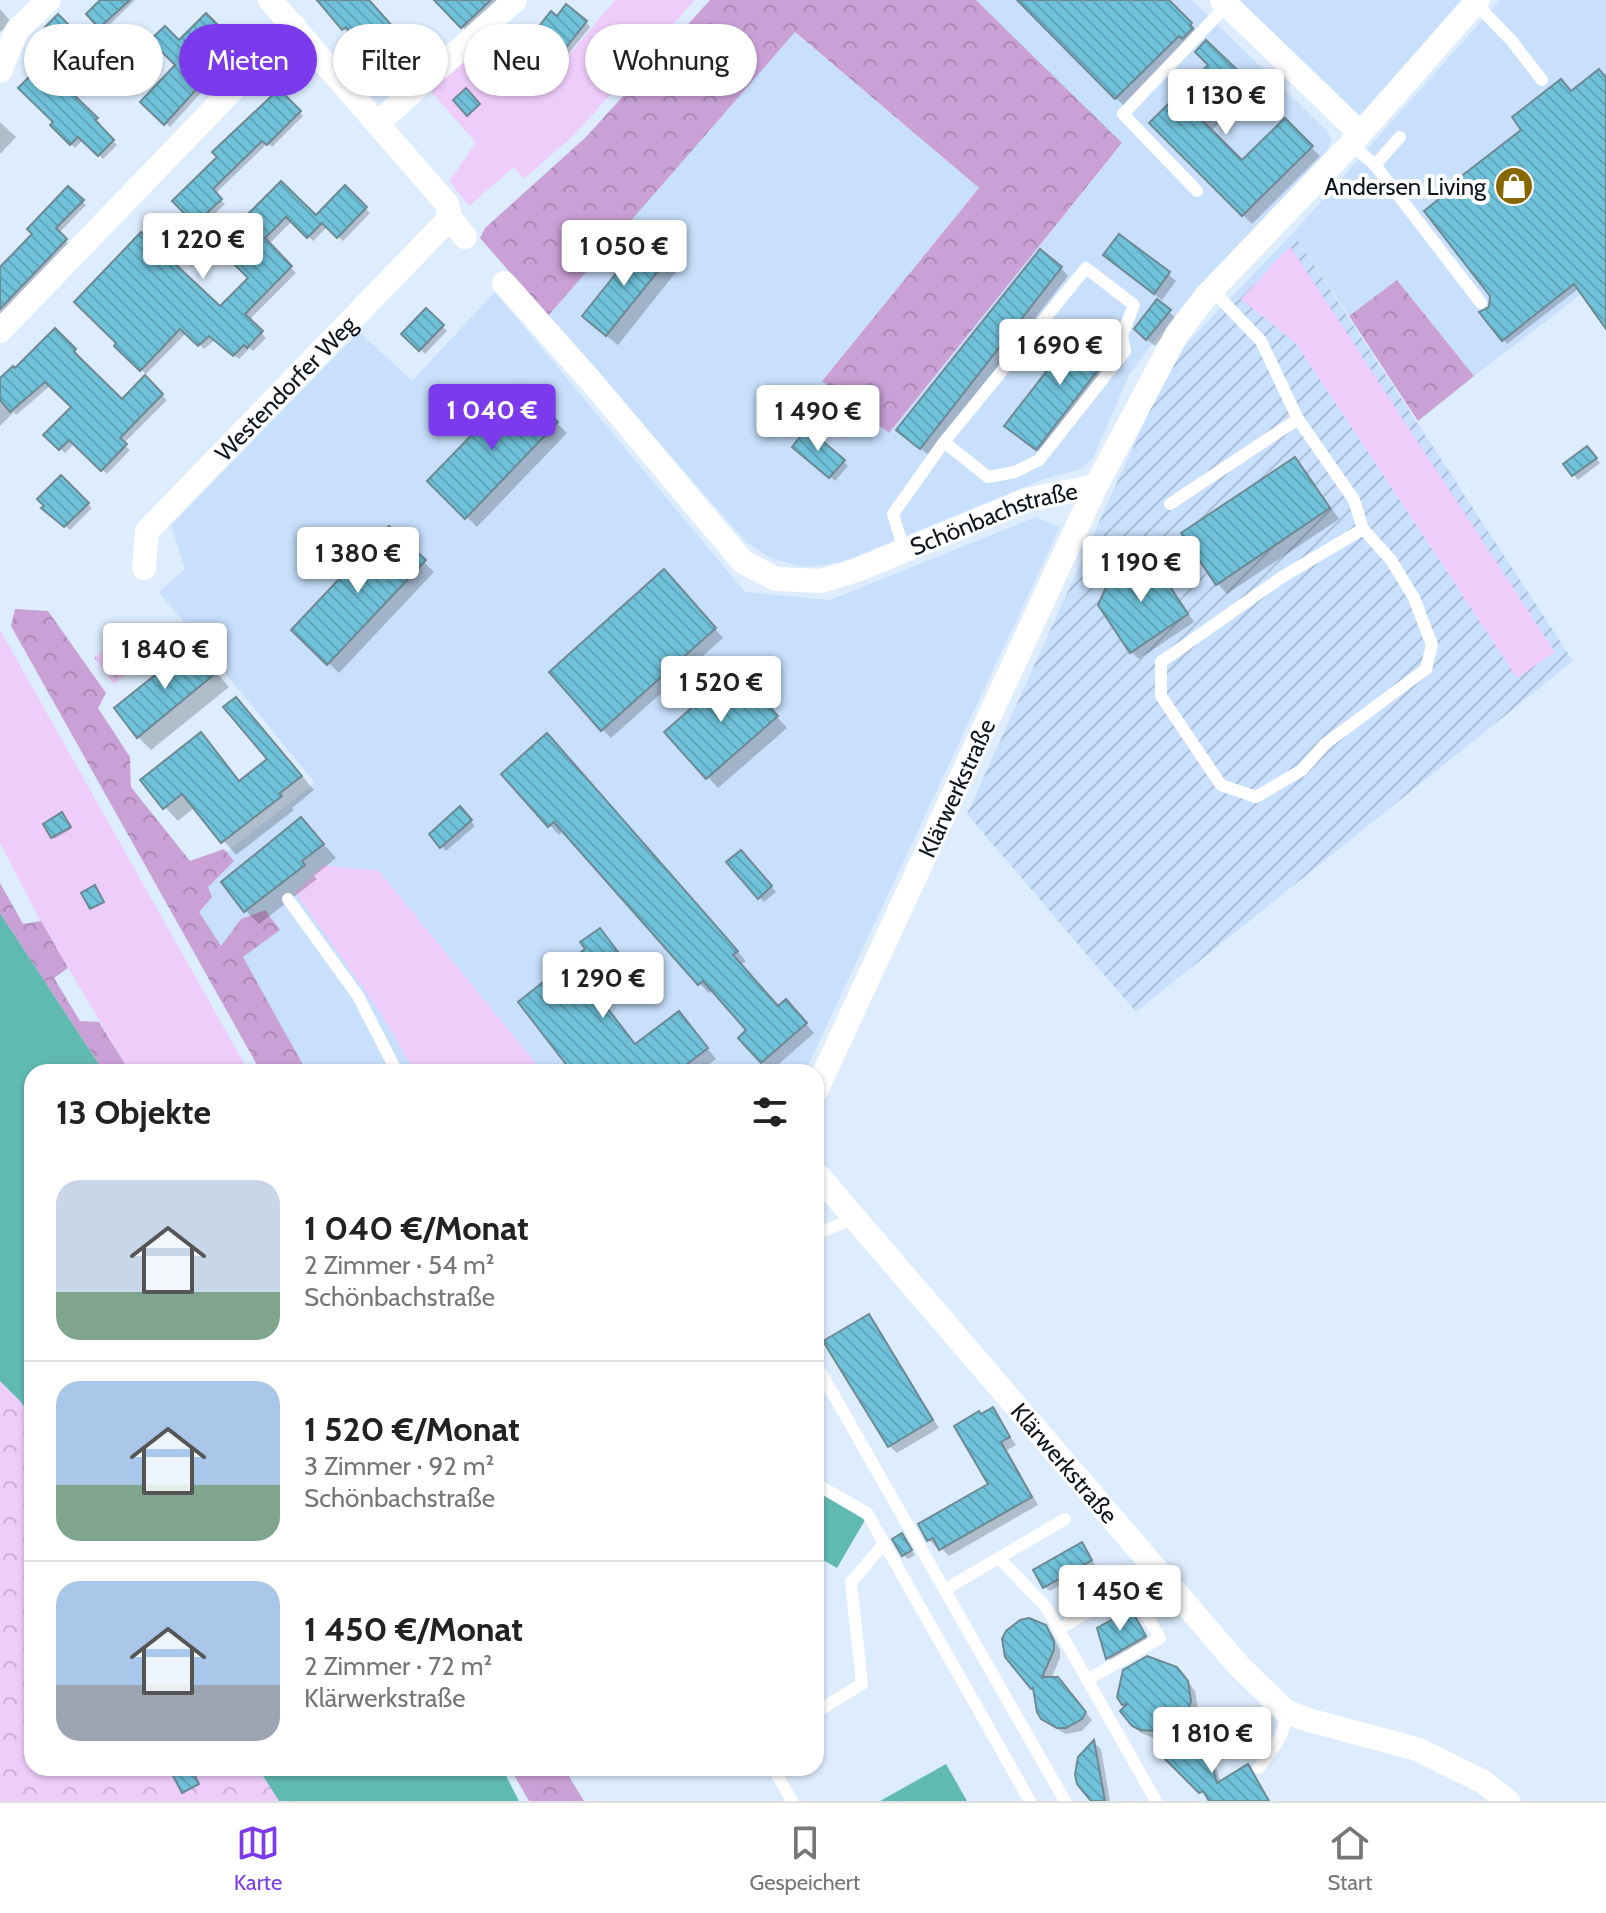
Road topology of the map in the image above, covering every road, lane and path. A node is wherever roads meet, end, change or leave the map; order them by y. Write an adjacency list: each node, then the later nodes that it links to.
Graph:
1 (49, 0): 8 (street)
2 (270, 0): 6 (street)
3 (515, 0): 11 (street)
4 (1476, 2): 9 (lane); 13 (street, Schönbachstraße)
5 (1233, 4): 13 (street); 15 (lane)
6 (292, 24)
7 (317, 52): 11 (street)
8 (0, 71)
9 (1542, 80)
10 (227, 96): 19 (street)
11 (379, 122): 26 (street, Westendorfer Weg)
12 (1400, 137): 14 (lane)
13 (1355, 139): 14 (lane); 17 (street, Schönbachstraße)
14 (1375, 165): 18 (lane)
15 (1197, 191)
16 (504, 283): 25 (street, Schönbachstraße)
17 (1212, 290): 20 (lane); 22 (street, Schönbachstraße)
18 (1481, 303)
19 (0, 331)
20 (1298, 419): 23 (lane); 24 (lane)
21 (944, 442): 21 (lane); 25 (lane)
22 (1096, 486): 25 (street, Schönbachstraße); 29 (street, Klärwerkstraße)
23 (1170, 504)
24 (1363, 529): 24 (lane)
25 (904, 550)
26 (144, 568)
27 (288, 899): 28 (lane)
28 (393, 1064)
29 (824, 1074)
30 (824, 1182): 31 (street, Klärwerkstraße)
31 (855, 1218): 32 (lane); 42 (street, Klärwerkstraße)
32 (824, 1231)
33 (824, 1378): 38 (lane)
34 (824, 1489): 36 (lane)
35 (1065, 1519): 37 (lane)
36 (883, 1545): 41 (lane); 46 (lane)
37 (999, 1558): 38 (lane); 39 (lane)
38 (946, 1589): 47 (lane)
39 (1059, 1629): 40 (lane); 40 (lane)
40 (1087, 1680): 48 (lane)
41 (824, 1707)
42 (1285, 1711): 43 (lane); 49 (street, Klärwerkstraße)
43 (1259, 1768)
44 (778, 1776): 45 (lane)
45 (792, 1801)
46 (1030, 1801)
47 (1065, 1801)
48 (1156, 1801)
49 (1508, 1801)

